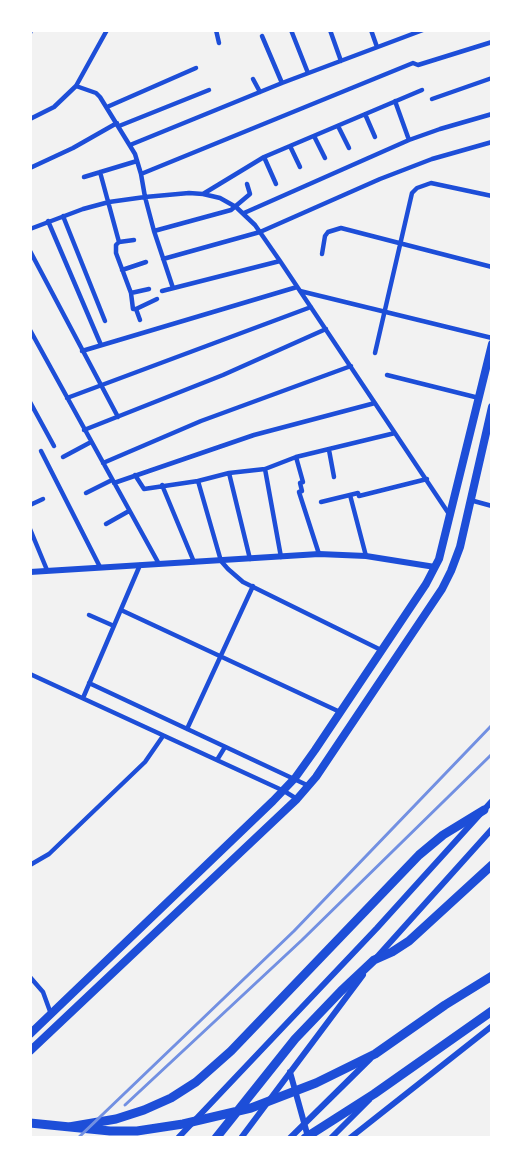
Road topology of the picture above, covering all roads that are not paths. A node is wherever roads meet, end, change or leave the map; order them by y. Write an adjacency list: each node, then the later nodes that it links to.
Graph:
1 (107, 30): 17 (street)
2 (216, 30): 9 (street)
3 (291, 30): 13 (street)
4 (330, 30): 11 (street)
5 (371, 30): 10 (street)
6 (423, 30): 10 (street)
7 (262, 36): 16 (street)
8 (492, 42): 42 (street)
9 (219, 43)
10 (376, 47): 11 (street)
11 (341, 61): 13 (street)
12 (196, 68): 23 (street)
13 (308, 73): 16 (street)
14 (492, 78): 21 (street)
15 (253, 79): 20 (street)
16 (282, 83): 20 (street)
17 (76, 86): 23 (street); 26 (street)
18 (209, 90): 27 (street)
19 (422, 90): 22 (street)
20 (260, 92): 33 (street)
21 (432, 99)
22 (395, 101): 24 (street); 31 (street)
23 (106, 107): 27 (street)
24 (365, 114): 28 (street); 30 (street)
25 (492, 114): 31 (street)
26 (30, 118)
27 (118, 125): 33 (street); 40 (street)
28 (338, 126): 29 (street); 35 (street)
29 (314, 136): 34 (street); 37 (street)
30 (375, 137)
31 (409, 140): 51 (street)
32 (492, 142): 56 (street)
33 (130, 145): 38 (street)
34 (290, 146): 36 (street); 39 (street)
35 (349, 148)
36 (264, 157): 45 (street); 46 (street)
37 (325, 158)
38 (137, 161): 41 (street); 42 (street)
39 (300, 167)
40 (30, 168)
41 (100, 172): 43 (street); 49 (street)
42 (141, 174): 48 (street)
43 (84, 177)
44 (248, 184): 50 (street)
45 (276, 184)
46 (203, 194): 48 (street); 50 (street)
47 (492, 195): 59 (street)
48 (145, 197): 49 (street); 55 (street)
49 (109, 202): 52 (street); 58 (street)
50 (236, 207): 51 (street); 55 (street)
51 (244, 213): 56 (street)
52 (63, 216): 53 (street); 77 (street)
53 (48, 221): 54 (street); 82 (street)
54 (30, 229)
55 (154, 231): 62 (street)
56 (260, 232): 62 (street); 63 (street)
57 (134, 240): 58 (street)
58 (119, 242): 66 (street)
59 (400, 243): 61 (street); 65 (street); 75 (street)
60 (30, 251): 83 (street)
61 (322, 254)
62 (163, 259): 67 (street)
63 (280, 261): 67 (street); 69 (street)
64 (146, 262): 66 (street)
65 (492, 267)
66 (122, 270): 71 (street)
67 (173, 288): 70 (street)
68 (149, 289): 71 (street)
69 (299, 289): 73 (street); 75 (street); 82 (street)
70 (162, 291)
71 (131, 293): 74 (street)
72 (157, 299): 74 (street)
73 (311, 307): 78 (street); 87 (street)
74 (136, 309): 76 (street)
75 (385, 312): 80 (street); 84 (street)
76 (140, 320)
77 (105, 321)
78 (326, 329): 85 (street); 93 (street)
79 (30, 330): 88 (street)
80 (492, 338)
81 (492, 344): 89 (main road)
82 (100, 345): 83 (street)
83 (82, 351): 87 (street)
84 (375, 353)
85 (351, 366): 91 (street); 103 (street)
86 (387, 375): 89 (street)
87 (100, 385): 88 (street); 93 (street)
88 (67, 398): 94 (street)
89 (479, 398): 120 (main road)
90 (30, 402): 98 (street)
91 (375, 403): 95 (street); 106 (street)
92 (492, 407): 96 (main road)
93 (118, 417): 94 (street)
94 (84, 430): 97 (street)
95 (395, 433): 99 (street); 108 (street)
96 (488, 439): 115 (main road)
97 (91, 442): 101 (street); 103 (street)
98 (54, 446)
99 (329, 450): 102 (street); 107 (street)
100 (41, 452): 132 (street)
101 (63, 457)
102 (296, 457): 104 (street); 124 (street)
103 (103, 463): 109 (street)
104 (265, 469): 105 (street); 126 (street)
105 (229, 473): 110 (street); 127 (street)
106 (135, 475): 109 (street); 111 (street)
107 (334, 477)
108 (427, 479): 113 (street); 120 (street)
109 (113, 481): 112 (street); 119 (street)
110 (198, 481): 111 (street); 128 (street)
111 (162, 485): 129 (street)
112 (86, 493)
113 (350, 495): 116 (street); 125 (street)
114 (43, 499): 117 (street)
115 (470, 500): 118 (street); 141 (main road)
116 (321, 502)
117 (30, 504)
118 (492, 506)
119 (129, 511): 121 (street); 130 (street)
120 (451, 517): 133 (main road)
121 (106, 524)
122 (30, 529): 123 (street)
123 (32, 539): 134 (street)
124 (319, 555): 125 (street); 126 (street)
125 (366, 556): 133 (street)
126 (281, 557): 127 (street)
127 (250, 559): 128 (street)
128 (221, 561): 129 (street); 136 (street)
129 (194, 562): 130 (street)
130 (159, 564): 131 (street)
131 (140, 565): 132 (street); 137 (street)
132 (100, 567): 134 (street)
133 (435, 567): 140 (main road)
134 (46, 570): 135 (street)
135 (30, 572)
136 (253, 586): 142 (street); 143 (street)
137 (121, 610): 139 (street); 143 (street)
138 (89, 615): 139 (street)
139 (114, 626): 145 (street)
140 (392, 635): 141 (main road); 142 (main road)
141 (405, 644): 153 (main road)
142 (381, 650): 147 (main road)
143 (220, 656): 147 (street); 148 (street)
144 (30, 674): 146 (street)
145 (89, 683): 146 (street); 148 (street)
146 (82, 698): 149 (street)
147 (340, 712): 152 (main road)
148 (187, 729): 150 (street)
149 (163, 736): 151 (street); 159 (street)
150 (225, 747): 151 (street); 152 (street)
151 (217, 760): 154 (street)
152 (295, 778): 153 (street); 154 (main road)
153 (309, 786): 155 (main road)
154 (284, 791): 155 (street); 165 (main road)
155 (297, 799): 168 (main road)
156 (492, 801): 157 (street)
157 (484, 810): 173 (highway); 175 (street)
158 (492, 829): 161 (street)
159 (30, 865)
160 (492, 865): 161 (highway)
161 (374, 960): 170 (street); 174 (highway)
162 (492, 976): 169 (highway)
163 (30, 977): 165 (street)
164 (492, 1011): 171 (highway)
165 (51, 1014): 167 (main road)
166 (492, 1026): 180 (street)
167 (30, 1034)
168 (30, 1051)
169 (375, 1054): 173 (highway); 177 (street)
170 (290, 1072): 176 (street); 178 (street)
171 (374, 1094): 178 (highway); 179 (street)
172 (30, 1124): 173 (highway)
173 (69, 1127)
174 (217, 1137)
175 (178, 1138)
176 (242, 1138)
177 (290, 1138)
178 (307, 1138)
179 (331, 1138)
180 (350, 1138)

